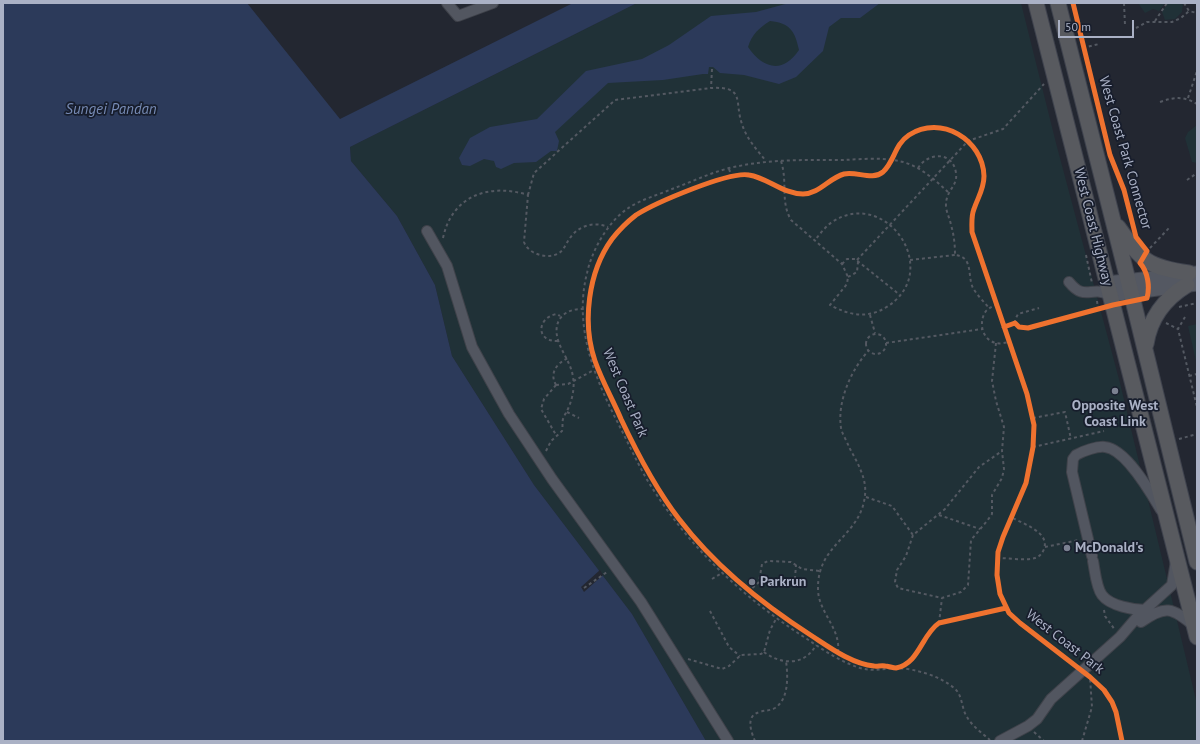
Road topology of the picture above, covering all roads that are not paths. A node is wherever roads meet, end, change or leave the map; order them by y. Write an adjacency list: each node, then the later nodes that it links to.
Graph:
1 (448, 3): 2 (lane)
2 (493, 3)
3 (1036, 3): 10 (highway, West Coast Highway)
4 (1058, 3): 5 (highway, West Coast Highway)
5 (1112, 218): 7 (highway); 9 (highway, West Coast Highway)
6 (427, 231): 18 (lane)
7 (1192, 278): 9 (main road); 11 (highway)
8 (1069, 282): 10 (lane)
9 (1130, 285): 10 (main road); 11 (highway, West Coast Highway)
10 (1110, 294): 12 (highway, West Coast Highway)
11 (1145, 351): 14 (highway, West Coast Highway)
12 (1166, 518): 13 (highway, West Coast Highway); 15 (lane)
13 (1177, 559): 15 (lane); 16 (highway, West Coast Highway)
14 (1197, 562)
15 (1146, 610): 17 (lane)
16 (1196, 632): 17 (lane)
17 (1120, 637): 19 (lane)
18 (728, 741)
19 (1000, 741)

